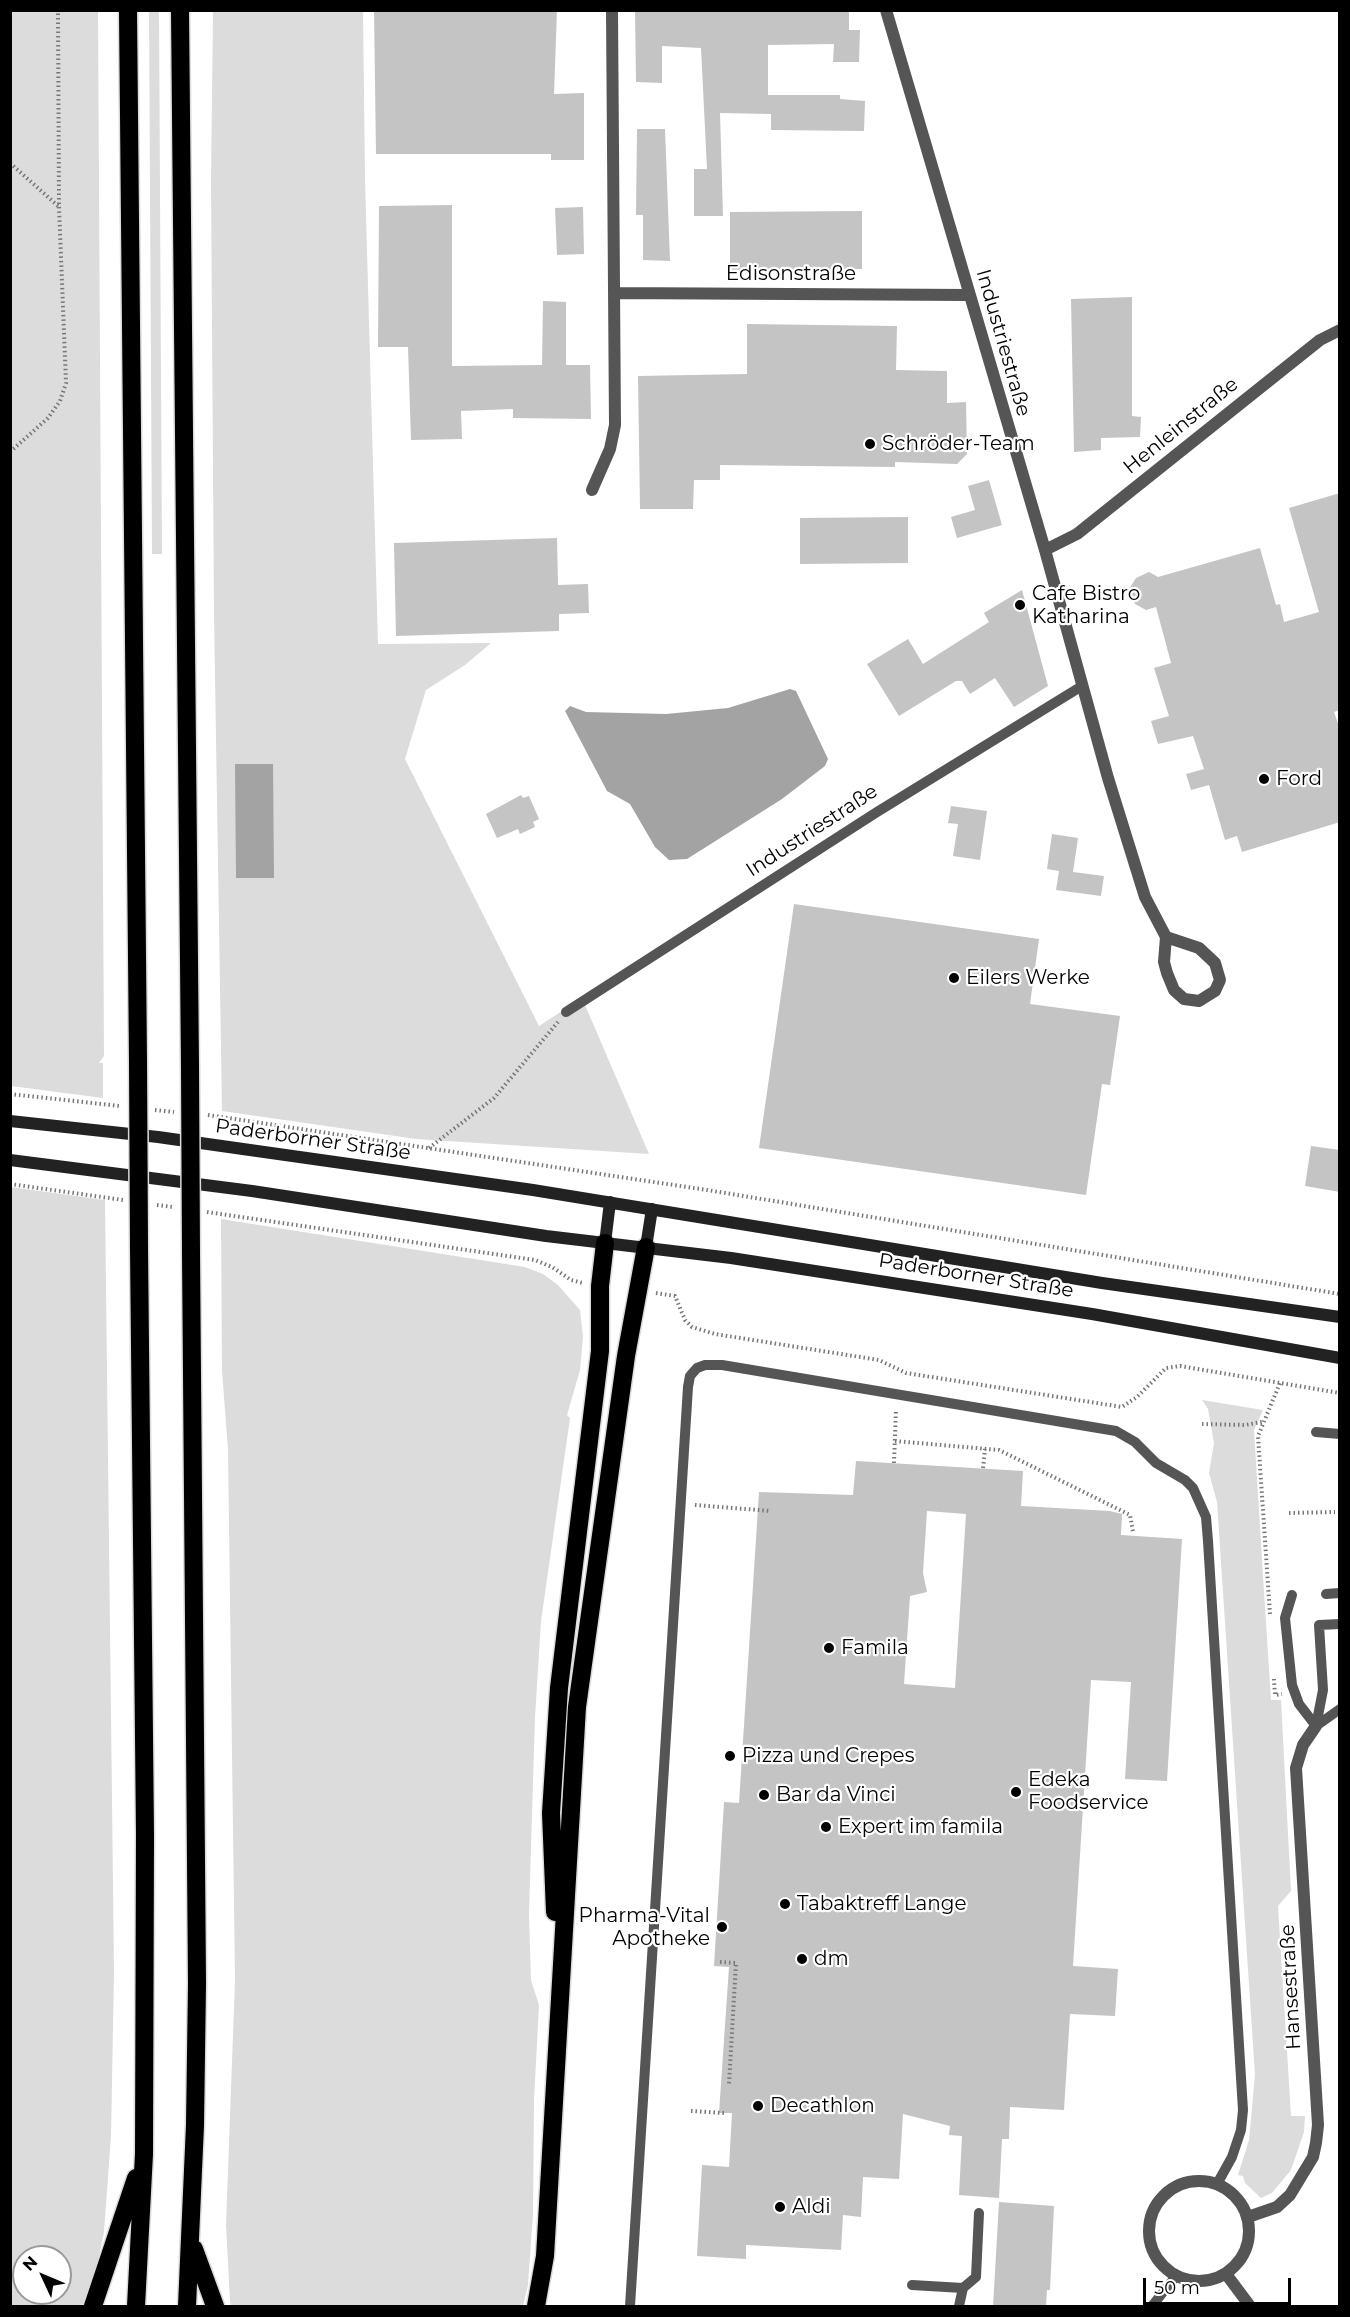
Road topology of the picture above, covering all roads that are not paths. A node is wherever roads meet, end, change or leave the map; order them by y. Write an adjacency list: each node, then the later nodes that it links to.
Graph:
1 (128, 10): 30 (highway, bridge)
2 (180, 10): 34 (highway, bridge)
3 (612, 10): 5 (street)
4 (886, 10): 6 (street, Industriestraße)
5 (614, 292): 6 (street, Edisonstraße); 8 (street)
6 (968, 295): 9 (street, Industriestraße)
7 (1340, 330): 9 (street, Henleinstraße)
8 (592, 490)
9 (1045, 550): 10 (street, Industriestraße)
10 (1082, 686): 11 (street, Industriestraße); 12 (lane, Industriestraße)
11 (1166, 937): 11 (street, Industriestraße)
12 (566, 1012)
13 (10, 1121): 15 (main road, Paderborner Straße)
14 (10, 1160): 17 (main road, Paderborner Straße)
15 (609, 1202): 16 (main road, Paderborner Straße); 17 (main road)
16 (652, 1209): 18 (main road); 19 (main road, Paderborner Straße)
17 (605, 1242): 18 (main road, Paderborner Straße); 29 (highway)
18 (646, 1247): 20 (main road, Paderborner Straße); 29 (highway)
19 (1340, 1317)
20 (1340, 1358)
21 (1316, 1432): 22 (lane)
22 (1340, 1434)
23 (1340, 1593): 24 (lane)
24 (1326, 1594)
25 (1292, 1595): 28 (lane)
26 (1340, 1624): 28 (lane)
27 (1340, 1709): 28 (lane)
28 (1317, 1726): 33 (street, Hansestraße)
29 (558, 2031): 43 (highway)
30 (144, 2154): 39 (highway); 40 (highway)
31 (1217, 2184): 33 (street); 36 (street); 44 (lane)
32 (979, 2213): 38 (lane)
33 (1248, 2217): 35 (street)
34 (191, 2242): 41 (highway); 42 (highway)
35 (1226, 2274): 36 (street); 47 (street)
36 (1176, 2276): 46 (lane)
37 (912, 2284): 38 (lane)
38 (963, 2288): 45 (lane)
39 (93, 2307)
40 (136, 2307)
41 (187, 2307)
42 (215, 2307)
43 (536, 2307)
44 (630, 2307)
45 (959, 2307)
46 (1152, 2307)
47 (1250, 2307)

